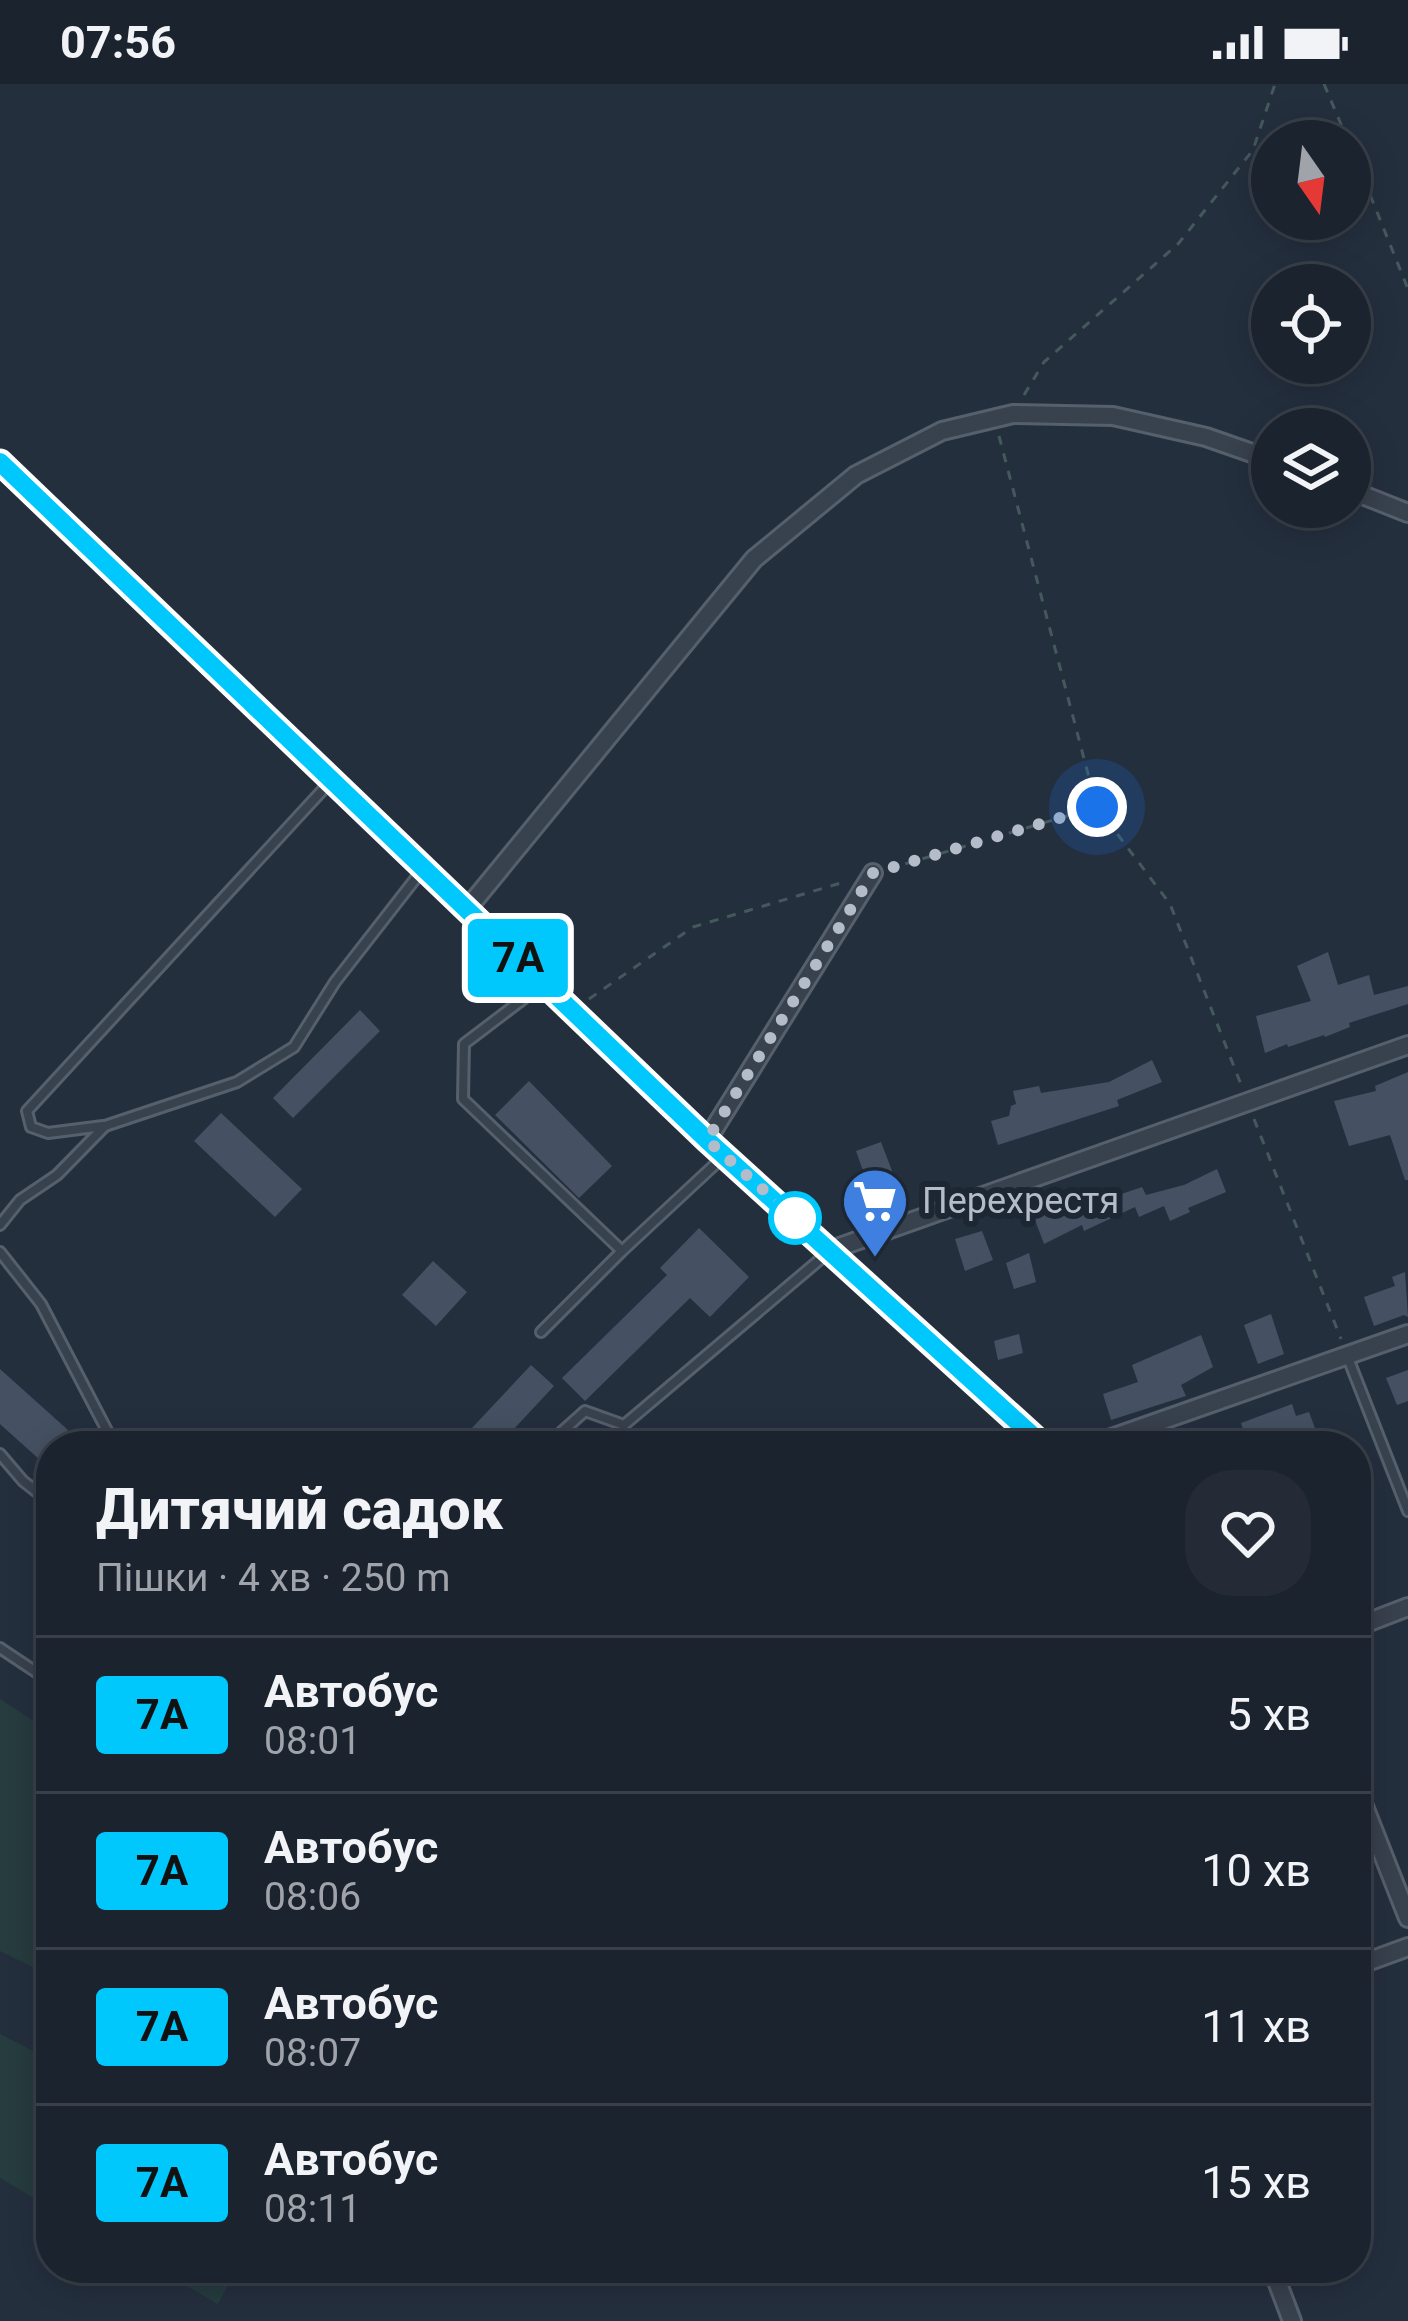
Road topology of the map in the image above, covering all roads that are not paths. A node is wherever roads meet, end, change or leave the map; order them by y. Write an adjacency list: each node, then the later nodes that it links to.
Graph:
1 (1251, 452): 8 (street)
2 (0, 462): 5 (street)
3 (1371, 498): 4 (street)
4 (1408, 513)
5 (333, 779): 6 (street); 11 (lane)
6 (424, 868): 8 (street); 11 (lane)
7 (873, 873): 12 (street)
8 (467, 909): 9 (street)
9 (544, 983): 12 (street); 16 (lane)
10 (1408, 1046): 15 (street)
11 (105, 1126): 14 (lane)
12 (707, 1140): 13 (street)
13 (724, 1156): 15 (street); 16 (lane)
14 (0, 1225)
15 (831, 1250): 22 (lane); 23 (street)
16 (622, 1251): 18 (lane)
17 (0, 1252): 21 (lane)
18 (542, 1332)
19 (1408, 1334): 20 (street)
20 (1348, 1356): 24 (street); 27 (lane)
21 (108, 1431)
22 (563, 1431)
23 (1028, 1431)
24 (1132, 1431)
25 (0, 1454): 26 (lane)
26 (36, 1491)
27 (1408, 1511)
28 (1408, 1607): 29 (street)
29 (1371, 1621)
30 (0, 1648): 31 (lane)
31 (36, 1672)
32 (1371, 1824): 33 (street)
33 (1408, 1918)
34 (1408, 1947): 35 (street)
35 (1371, 1961)
36 (1278, 2283): 37 (street)
37 (1292, 2321)

